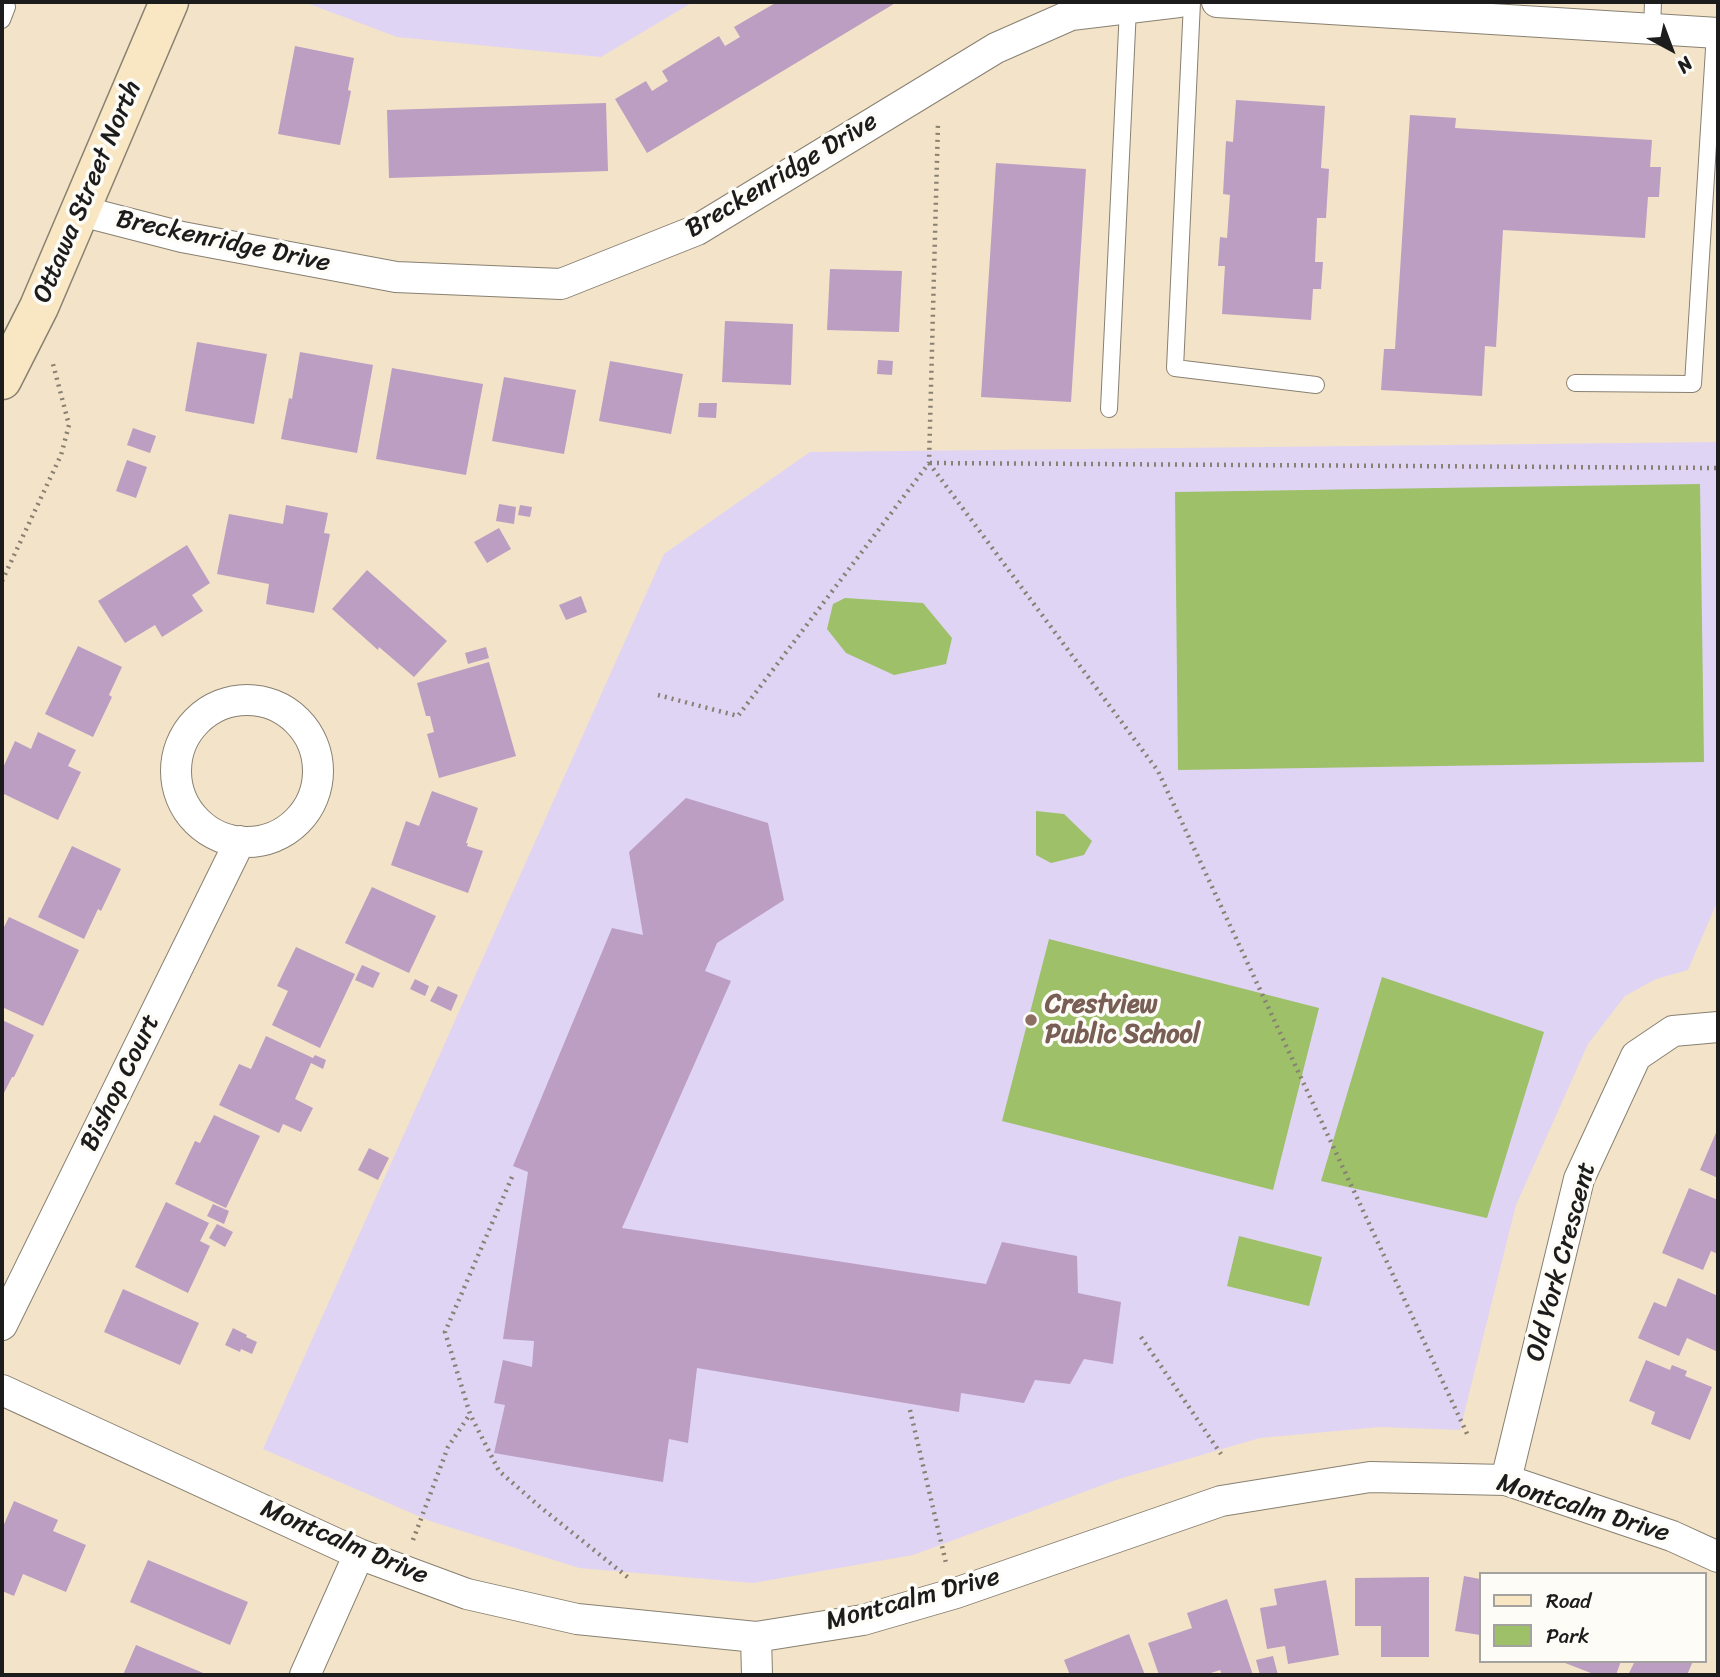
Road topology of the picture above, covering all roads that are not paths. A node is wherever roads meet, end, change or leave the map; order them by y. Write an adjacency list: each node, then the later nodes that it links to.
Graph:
1 (3, 2): 9 (lane)
2 (169, 2): 11 (main road, Ottawa Street North)
3 (1179, 2): 7 (street, Breckenridge Drive)
4 (1192, 2): 14 (lane)
5 (1217, 2): 6 (street)
6 (1397, 7): 8 (street)
7 (1128, 8): 11 (street, Breckenridge Drive); 15 (lane)
8 (1653, 15): 10 (street)
9 (2, 20)
10 (1717, 33): 13 (lane)
11 (81, 211): 12 (main road, Ottawa Street North)
12 (2, 380)
13 (1575, 383)
14 (1316, 385)
15 (1109, 409)
16 (240, 841): 16 (street); 18 (street, Bishop Court)
17 (1718, 1027): 20 (street, Old York Crescent)
18 (2, 1325)
19 (2, 1390): 21 (street, Montcalm Drive)
20 (1506, 1480): 22 (street, Montcalm Drive); 23 (street, Montcalm Drive)
21 (359, 1554): 23 (street, Montcalm Drive); 24 (street)
22 (1718, 1557)
23 (756, 1637): 25 (street)
24 (305, 1675)
25 (757, 1675)

